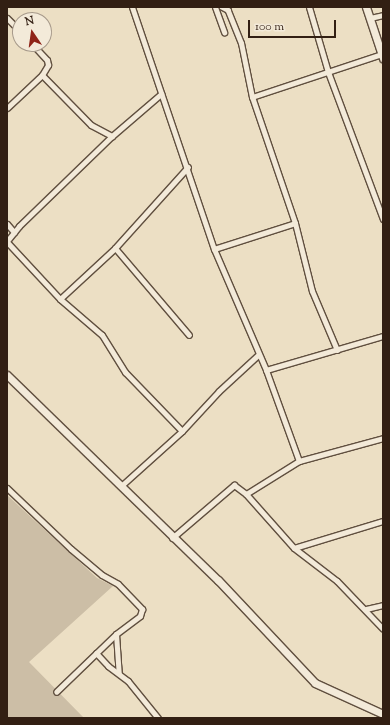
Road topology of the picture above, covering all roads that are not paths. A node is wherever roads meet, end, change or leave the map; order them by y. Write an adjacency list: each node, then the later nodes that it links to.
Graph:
1 (132, 7): 13 (street)
2 (215, 7): 8 (street)
3 (222, 7): 14 (street)
4 (309, 7): 11 (street)
5 (366, 7): 7 (main road)
6 (383, 15): 7 (street)
7 (370, 18): 10 (main road)
8 (224, 32)
9 (39, 52): 12 (street)
10 (382, 56): 11 (street)
11 (328, 72): 14 (street); 18 (street)
12 (42, 75): 15 (street); 16 (street)
13 (160, 94): 16 (street); 17 (street)
14 (252, 97): 19 (street)
15 (7, 108)
16 (112, 136): 21 (street)
17 (188, 167): 23 (street); 24 (street)
18 (383, 219)
19 (295, 223): 24 (street); 28 (street)
20 (7, 224): 21 (street)
21 (14, 232): 22 (street)
22 (7, 242): 25 (street)
23 (115, 248): 25 (street); 26 (street)
24 (214, 249): 29 (street)
25 (60, 299): 32 (street)
26 (189, 335)
27 (383, 336): 28 (street)
28 (337, 350): 30 (street)
29 (258, 355): 30 (street); 32 (street)
30 (266, 370): 34 (street)
31 (7, 375): 35 (main road)
32 (182, 431): 35 (street)
33 (383, 438): 34 (street)
34 (299, 461): 37 (street)
35 (121, 486): 39 (main road)
36 (7, 488): 44 (street)
37 (246, 494): 39 (street); 40 (street)
38 (383, 521): 40 (street)
39 (172, 538): 48 (main road)
40 (294, 548): 42 (street)
41 (383, 605): 42 (street)
42 (366, 609): 43 (street)
43 (383, 629)
44 (116, 634): 45 (street); 46 (street)
45 (96, 653): 46 (street); 47 (street)
46 (119, 673): 49 (street)
47 (56, 692)
48 (383, 714)
49 (158, 718)

